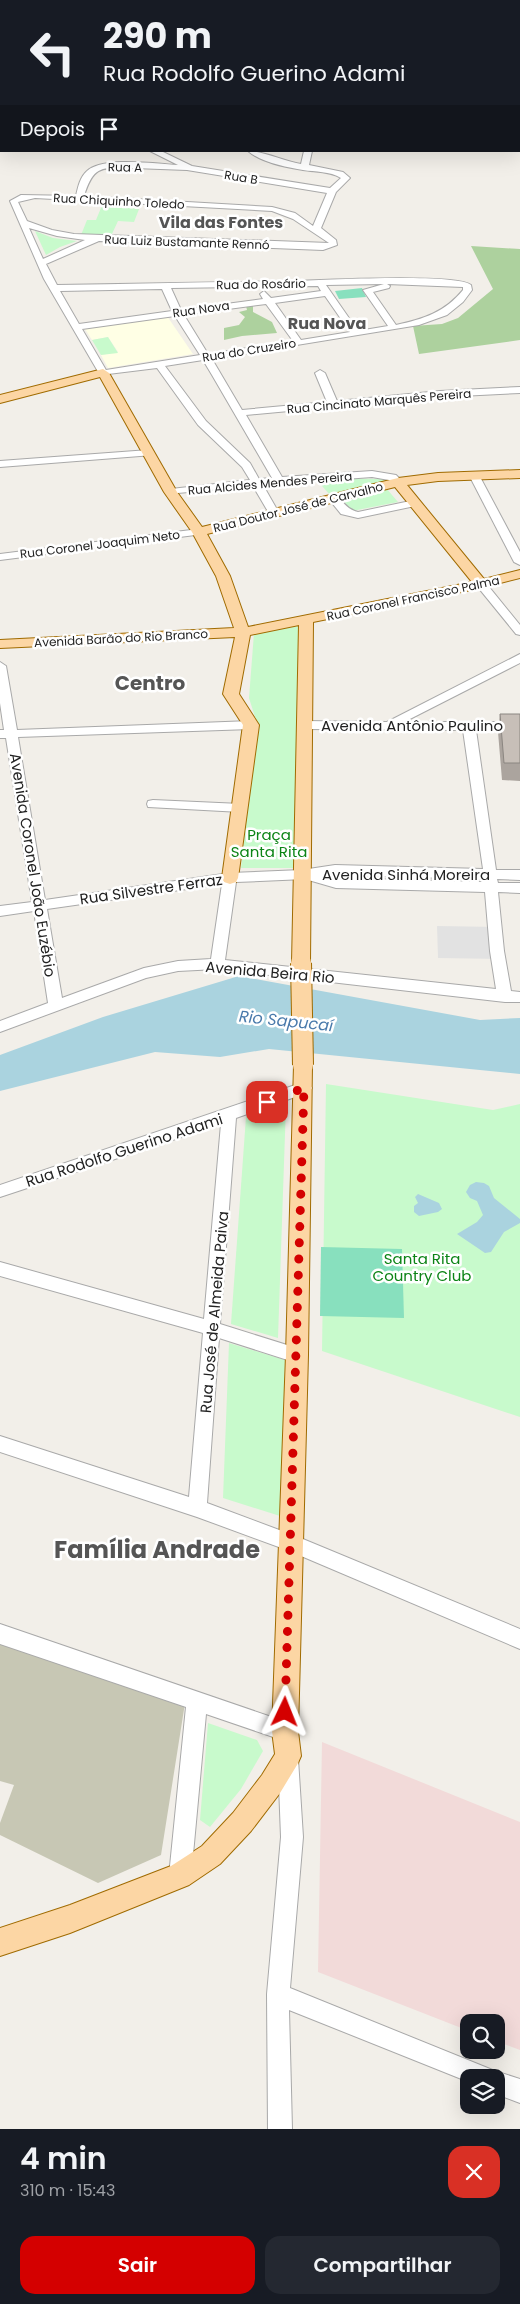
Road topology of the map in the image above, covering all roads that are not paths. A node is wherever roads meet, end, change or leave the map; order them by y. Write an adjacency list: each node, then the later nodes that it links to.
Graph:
1 (156, 152): 4 (street, Rua B)
2 (254, 152): 5 (street)
3 (308, 152): 5 (street)
4 (190, 168): 6 (street, Rua B); 7 (street, Rua A)
5 (304, 168): 6 (street)
6 (332, 191): 9 (street)
7 (79, 198): 8 (street, Rua Chiquinho Toledo); 9 (street, Rua Chiquinho Toledo)
8 (24, 224): 10 (street); 12 (street)
9 (312, 228): 11 (street); 11 (street, Rua Chiquinho Toledo)
10 (98, 238): 11 (street, Rua Luiz Bustamante Rennó); 12 (street, Rua Luiz Bustamante Rennó)
11 (278, 246)
12 (41, 263): 18 (street)
13 (416, 281): 14 (street, Rua do Rosário); 16 (street, Rua do Rosário); 23 (street)
14 (320, 283): 15 (street, Rua do Rosário); 19 (street)
15 (258, 284): 17 (street, Rua do Rosário); 20 (street)
16 (467, 285): 23 (street, Rua do Cruzeiro)
17 (165, 286): 18 (street, Rua do Rosário); 21 (street)
18 (54, 288): 22 (street)
19 (327, 293): 20 (street, Rua Nova); 24 (street)
20 (268, 300): 21 (street, Rua Nova); 25 (street)
21 (177, 312): 22 (street, Rua Nova); 26 (street)
22 (75, 327): 28 (street)
23 (394, 328): 24 (street, Rua do Cruzeiro)
24 (355, 334): 25 (street, Rua do Cruzeiro)
25 (298, 342): 26 (street, Rua do Cruzeiro)
26 (204, 356): 27 (street, Rua do Cruzeiro); 33 (street)
27 (159, 364): 28 (street, Rua do Cruzeiro); 40 (street)
28 (103, 373): 31 (main road); 34 (main road)
29 (320, 373): 32 (street)
30 (520, 390): 32 (street, Rua Cincinato Marquês Pereira)
31 (0, 399)
32 (333, 404): 33 (street, Rua Cincinato Marquês Pereira)
33 (239, 413): 38 (street)
34 (149, 453): 35 (street); 41 (main road)
35 (0, 464)
36 (520, 474): 37 (main road, Rua Doutor José de Carvalho)
37 (474, 475): 39 (main road, Rua Doutor José de Carvalho); 47 (street)
38 (279, 480): 39 (street, Rua Alcides Mendes Pereira); 40 (street, Rua Alcides Mendes Pereira)
39 (398, 482): 42 (main road, Rua Doutor José de Carvalho); 43 (main road)
40 (256, 483): 41 (street, Rua Alcides Mendes Pereira); 44 (street)
41 (171, 492): 45 (main road)
42 (333, 498): 43 (street); 44 (main road, Rua Doutor José de Carvalho)
43 (414, 503): 49 (main road)
44 (274, 513): 45 (main road, Rua Doutor José de Carvalho)
45 (199, 532): 46 (street, Rua Coronel Joaquim Neto); 51 (main road)
46 (0, 557)
47 (520, 562)
48 (520, 574): 49 (main road, Rua Coronel Francisco Palma)
49 (481, 584): 50 (main road, Rua Coronel Francisco Palma); 52 (street)
50 (306, 621): 51 (main road); 57 (main road)
51 (243, 632): 53 (main road, Avenida Barão do Rio Branco); 56 (main road)
52 (520, 632)
53 (0, 644)
54 (520, 658): 58 (street)
55 (0, 666): 61 (street, Avenida Coronel João Euzébio)
56 (251, 725): 61 (street); 63 (main road)
57 (304, 725): 58 (street, Avenida Antônio Paulino); 64 (main road)
58 (388, 725): 59 (street, Avenida Antônio Paulino)
59 (469, 725): 60 (street, Avenida Antônio Paulino); 67 (street)
60 (520, 726)
61 (6, 733): 69 (street, Avenida Coronel João Euzébio)
62 (153, 804): 63 (street)
63 (241, 808): 66 (main road)
64 (302, 875): 66 (street, Rua Silvestre Ferraz); 67 (street, Avenida Sinhá Moreira); 75 (main road, bridge)
65 (520, 875): 67 (street, Avenida Sinhá Moreira)
66 (230, 878): 69 (street, Rua Silvestre Ferraz); 71 (street)
67 (490, 880): 68 (street, Avenida Sinhá Moreira); 72 (street)
68 (520, 888)
69 (38, 905): 70 (street, Rua Silvestre Ferraz); 73 (street, Avenida Coronel João Euzébio)
70 (0, 911)
71 (217, 964): 72 (street, Avenida Beira Rio); 73 (street, Avenida Beira Rio)
72 (513, 997)
73 (56, 1005): 74 (street, Avenida Beira Rio)
74 (0, 1027)
75 (304, 1076): 76 (street, Rua Rodolfo Guerino Adami); 80 (main road)
76 (229, 1115): 77 (street, Rua Rodolfo Guerino Adami); 79 (street, Rua José de Almeida Paiva)
77 (0, 1191)
78 (0, 1269): 79 (street)
79 (213, 1329): 80 (street); 82 (street, Rua José de Almeida Paiva)
80 (297, 1355): 83 (main road)
81 (0, 1444): 82 (street)
82 (197, 1508): 83 (street)
83 (291, 1544): 85 (street); 87 (main road)
84 (0, 1634): 86 (street)
85 (520, 1639)
86 (197, 1700): 87 (street); 89 (street)
87 (285, 1731): 88 (main road)
88 (288, 1756): 89 (main road); 91 (street)
89 (180, 1876): 90 (main road)
90 (0, 1942)
91 (278, 1994): 92 (street); 95 (street)
92 (464, 2069)
93 (505, 2085): 94 (street)
94 (520, 2091)
95 (280, 2129)

